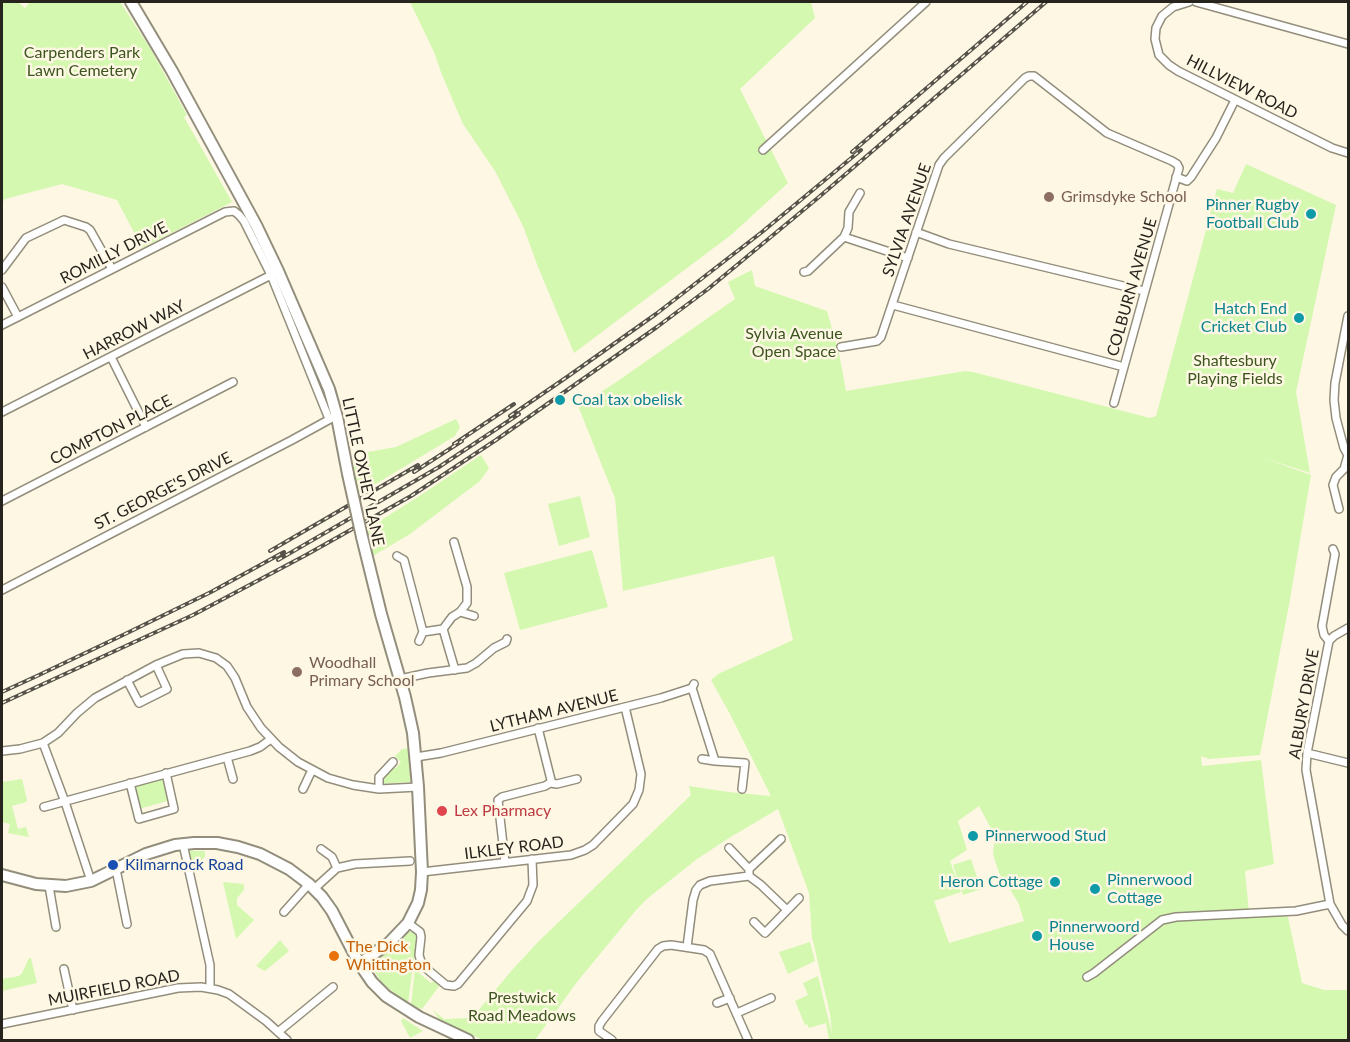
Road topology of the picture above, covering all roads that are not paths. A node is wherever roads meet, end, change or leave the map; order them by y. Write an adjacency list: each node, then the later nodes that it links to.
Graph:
1 (131, 2): 20 (main road, LITTLE OXHEY LANE)
2 (926, 2): 6 (street)
3 (1189, 2): 5 (street, HILLVIEW ROAD)
4 (1196, 2): 7 (street)
5 (1179, 3): 8 (street, HILLVIEW ROAD)
6 (917, 5): 9 (street)
7 (1348, 44)
8 (1235, 100): 10 (street, HILLVIEW ROAD); 11 (street)
9 (763, 150)
10 (1348, 153)
11 (1176, 177): 14 (street, SYLVIA AVENUE); 22 (street, COLBURN AVENUE)
12 (860, 193): 15 (street)
13 (239, 215): 17 (street, ROMILLY DRIVE); 20 (street, LITTLE OXHEY LANE)
14 (916, 232): 16 (street, SYLVIA AVENUE); 22 (street)
15 (844, 237): 16 (street); 19 (street)
16 (908, 258): 23 (street, SYLVIA AVENUE)
17 (112, 269): 18 (street); 25 (street, ROMILLY DRIVE)
18 (2, 270)
19 (804, 272)
20 (275, 273): 28 (street, HARROW WAY); 33 (main road, LITTLE OXHEY LANE)
21 (2, 287): 25 (street)
22 (1144, 291): 29 (street, COLBURN AVENUE)
23 (892, 305): 27 (street, SYLVIA AVENUE); 29 (street)
24 (1348, 316): 35 (street)
25 (18, 317): 26 (street, ROMILLY DRIVE)
26 (2, 325)
27 (841, 347)
28 (111, 357): 32 (street, HARROW WAY); 34 (street)
29 (1124, 367): 31 (street, COLBURN AVENUE)
30 (233, 382): 34 (street, COMPTON PLACE)
31 (1114, 403)
32 (2, 412)
33 (333, 418): 41 (street, ST. GEORGE'S DRIVE); 53 (main road, LITTLE OXHEY LANE, bridge)
34 (146, 427): 36 (street, COMPTON PLACE)
35 (1348, 455): 37 (street)
36 (2, 501)
37 (1339, 509)
38 (454, 542): 42 (street)
39 (1333, 549): 49 (street)
40 (397, 556): 46 (street)
41 (2, 591)
42 (460, 612): 43 (street); 45 (street)
43 (474, 616)
44 (1348, 628): 49 (street, ALBURY DRIVE)
45 (443, 629): 46 (street); 51 (street)
46 (423, 632): 48 (street)
47 (507, 639): 51 (street)
48 (419, 641)
49 (1329, 641): 59 (street, ALBURY DRIVE)
50 (156, 665): 52 (street); 52 (street); 56 (street)
51 (455, 670): 53 (street)
52 (127, 680): 57 (street)
53 (400, 680): 61 (main road, LITTLE OXHEY LANE)
54 (625, 707): 55 (street, LYTHAM AVENUE); 63 (street, LYTHAM AVENUE); 82 (street, ILKLEY ROAD)
55 (538, 728): 61 (street, LYTHAM AVENUE); 71 (street)
56 (271, 739): 60 (street); 66 (street)
57 (43, 743): 58 (street); 76 (street)
58 (2, 751)
59 (1307, 753): 65 (street); 94 (street, ALBURY DRIVE)
60 (227, 757): 67 (street); 68 (street)
61 (416, 757): 72 (main road, LITTLE OXHEY LANE)
62 (702, 759): 63 (street)
63 (715, 761): 75 (street)
64 (393, 762): 74 (street)
65 (1348, 763)
66 (312, 770): 73 (street); 74 (street)
67 (166, 773): 70 (street); 70 (street)
68 (233, 779)
69 (578, 779): 71 (street)
70 (130, 783): 76 (street)
71 (550, 783): 84 (street)
72 (418, 787): 74 (street); 87 (main road, LITTLE OXHEY LANE)
73 (303, 789)
74 (379, 789)
75 (742, 789)
76 (65, 802): 77 (street); 90 (street)
77 (44, 807)
78 (781, 839): 88 (street)
79 (183, 844): 86 (main road); 92 (main road); 107 (street)
80 (729, 848): 88 (street)
81 (321, 849): 85 (street)
82 (532, 859): 84 (street, ILKLEY ROAD); 98 (street)
83 (410, 861): 85 (street)
84 (505, 862): 87 (street, ILKLEY ROAD)
85 (337, 868): 92 (street)
86 (116, 869): 90 (main road); 99 (street)
87 (422, 872): 98 (main road, LITTLE OXHEY LANE)
88 (749, 873): 95 (street); 102 (street)
89 (2, 875): 91 (main road)
90 (91, 881): 91 (main road)
91 (49, 886): 100 (street)
92 (312, 887): 96 (street); 103 (main road)
93 (799, 898): 95 (street)
94 (1330, 904): 101 (street, ALBURY DRIVE); 105 (street)
95 (787, 910): 97 (street)
96 (284, 912)
97 (754, 922)
98 (408, 923): 103 (main road, LITTLE OXHEY LANE)
99 (127, 924)
100 (56, 927)
101 (1348, 931)
102 (687, 947): 108 (street); 117 (street)
103 (359, 963): 116 (main road)
104 (64, 969): 111 (street)
105 (1088, 977)
106 (333, 987): 114 (street)
107 (210, 988): 111 (street, MUIRFIELD ROAD); 114 (street, MUIRFIELD ROAD)
108 (730, 998): 110 (street); 112 (street)
109 (771, 998): 112 (street)
110 (717, 1003)
111 (73, 1010): 113 (street, MUIRFIELD ROAD)
112 (737, 1013): 118 (street)
113 (2, 1024)
114 (278, 1032): 115 (street, MUIRFIELD ROAD)
115 (286, 1040)
116 (468, 1041)
117 (612, 1041)
118 (748, 1041)

